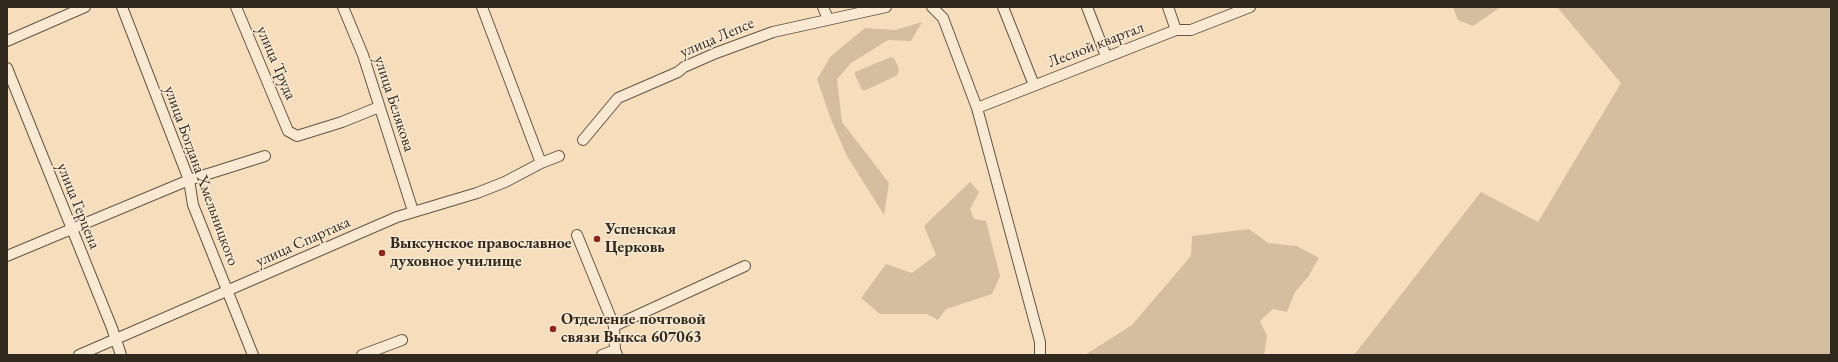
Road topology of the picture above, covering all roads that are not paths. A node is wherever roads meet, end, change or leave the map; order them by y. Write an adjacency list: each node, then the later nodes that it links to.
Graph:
1 (85, 7): 15 (street)
2 (122, 7): 25 (street, улица Богдана Хмельницкого)
3 (236, 7): 19 (street, улица Труда)
4 (343, 7): 19 (street, улица Белякова)
5 (482, 7): 24 (street)
6 (824, 7): 13 (street)
7 (886, 7): 13 (street, улица Лепсе)
8 (932, 7): 20 (street)
9 (1003, 7): 18 (street)
10 (1087, 7): 16 (street)
11 (1168, 7): 14 (street)
12 (1250, 7): 14 (street, Лесной квартал)
13 (828, 19): 21 (street, улица Лепсе)
14 (1176, 30): 16 (street, Лесной квартал)
15 (7, 41)
16 (1106, 56): 18 (street, Лесной квартал)
17 (7, 68): 27 (street, улица Герцена)
18 (1034, 85): 20 (street, Лесной квартал)
19 (379, 107): 26 (street, улица Белякова)
20 (977, 108): 41 (street)
21 (583, 140)
22 (265, 156): 25 (street)
23 (559, 156): 24 (street)
24 (540, 163): 26 (street, улица Спартака)
25 (189, 180): 27 (street); 31 (street, улица Богдана Хмельницкого)
26 (413, 211): 31 (street, улица Спартака)
27 (71, 229): 29 (street); 33 (street, улица Герцена)
28 (577, 235): 32 (street)
29 (7, 256)
30 (745, 266): 32 (street)
31 (227, 292): 33 (street, улица Спартака); 38 (street, улица Богдана Хмельницкого)
32 (614, 326): 35 (street)
33 (117, 340): 36 (street, улица Спартака); 37 (street, улица Герцена)
34 (402, 340): 39 (street)
35 (616, 353): 40 (street)
36 (79, 355)
37 (121, 355)
38 (254, 355)
39 (362, 355)
40 (602, 355)
41 (1040, 355)

